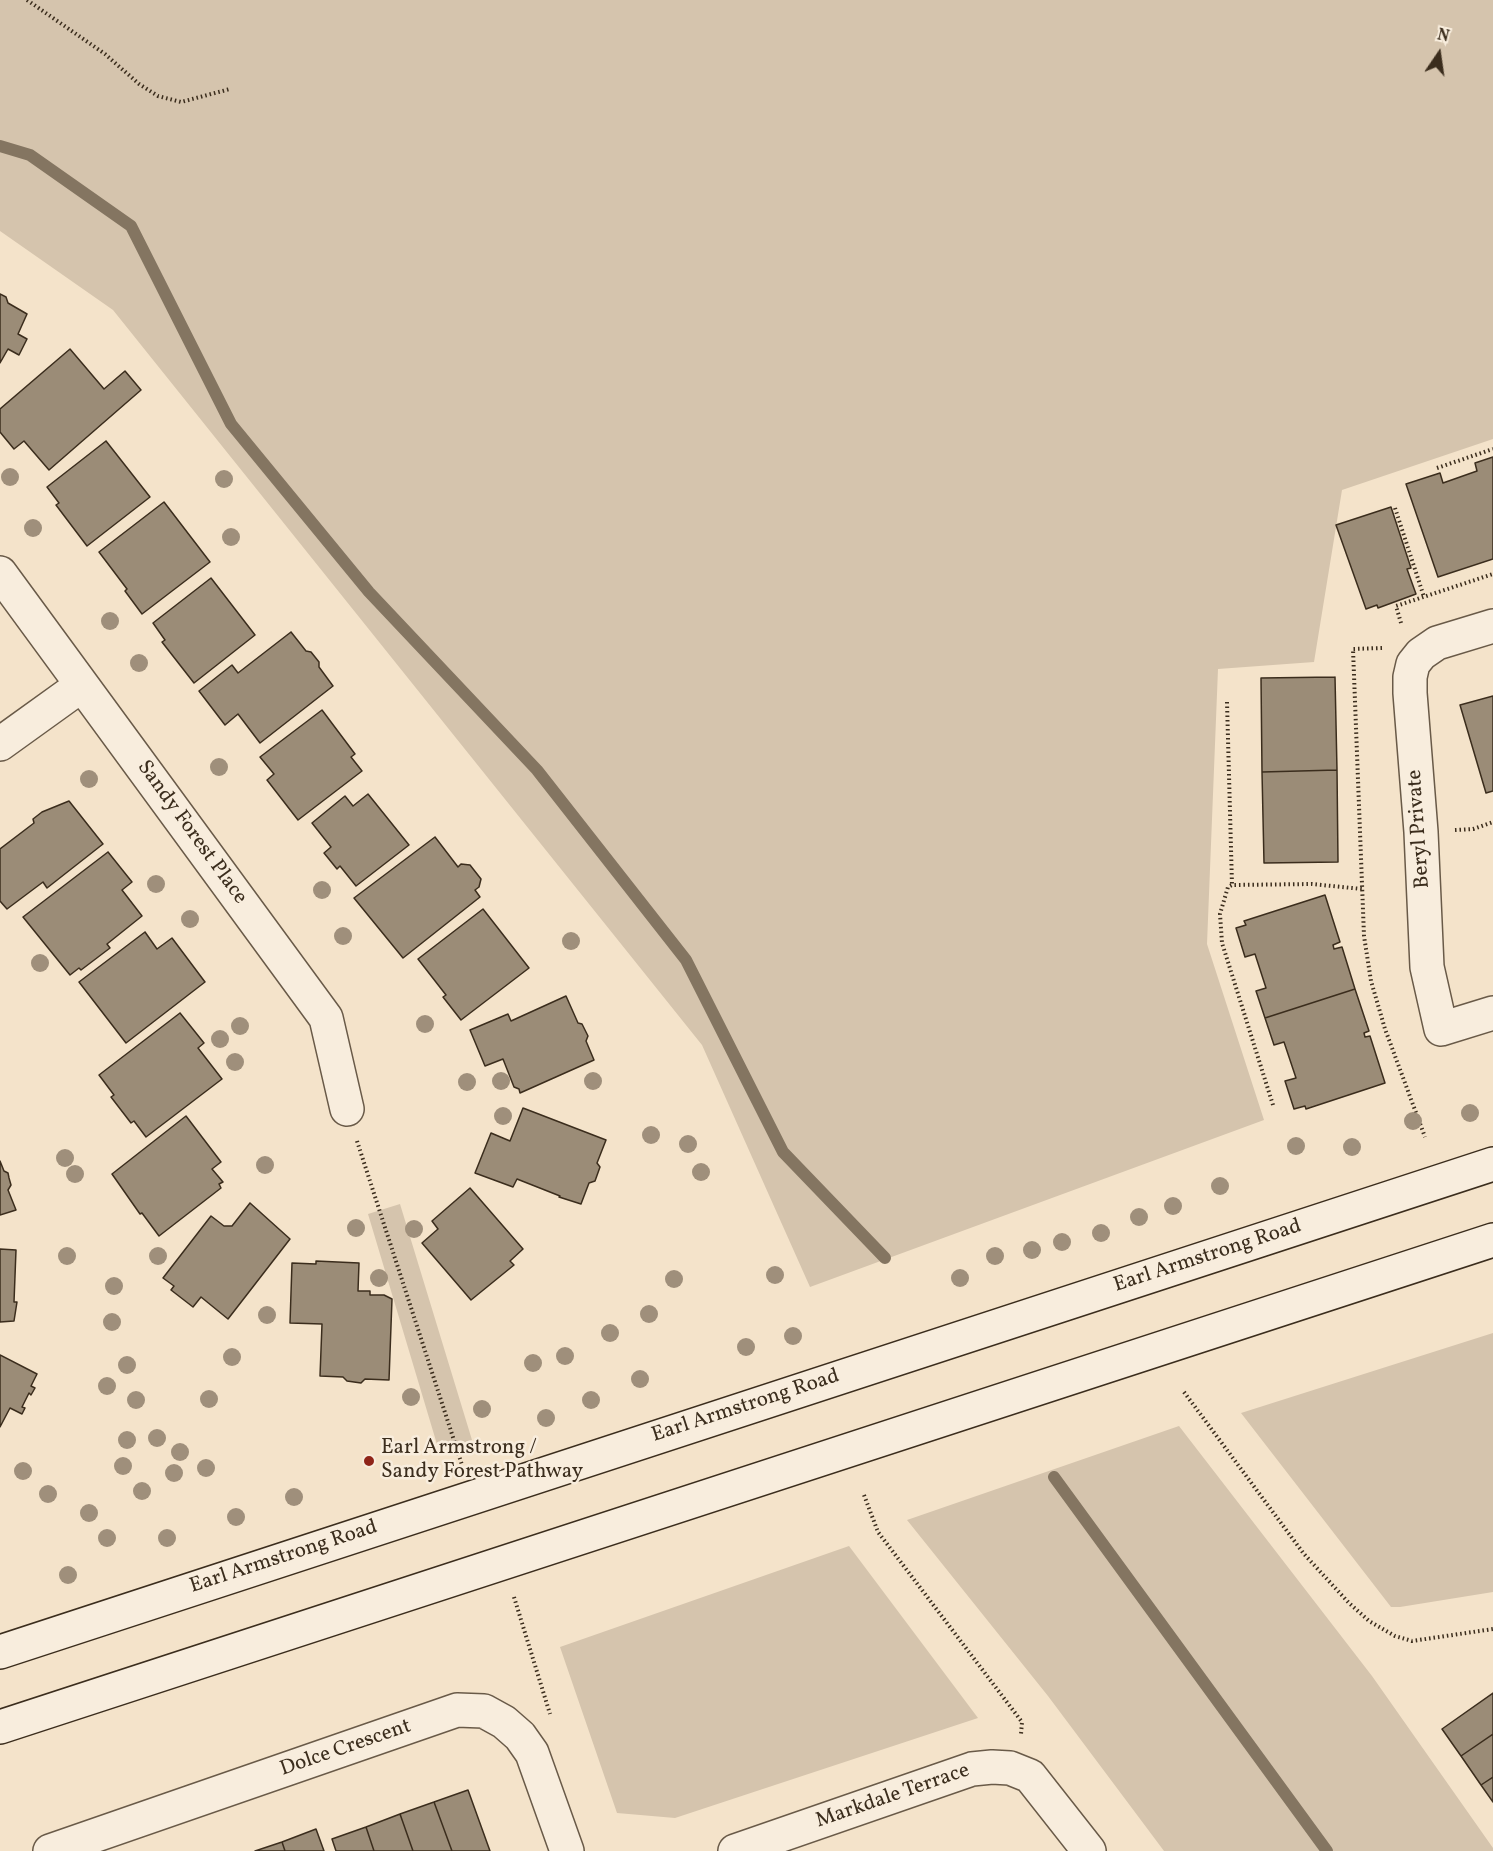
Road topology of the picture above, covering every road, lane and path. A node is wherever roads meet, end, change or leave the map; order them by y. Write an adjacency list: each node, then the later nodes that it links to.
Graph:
1 (27, 0): 2 (path)
2 (230, 89)
3 (1493, 449): 4 (path)
4 (1437, 468)
5 (1395, 508): 8 (path)
6 (0, 573): 11 (main road, Sandy Forest Place)
7 (1493, 574): 8 (path)
8 (1424, 597): 10 (path)
9 (1493, 626): 10 (main road)
10 (1415, 653): 15 (path); 16 (main road, Beryl Private)
11 (82, 685): 13 (main road); 18 (main road, Sandy Forest Place)
12 (1227, 702): 14 (path)
13 (0, 744)
14 (1232, 885): 15 (path); 17 (path)
15 (1362, 889): 19 (path)
16 (1493, 1012)
17 (1273, 1105)
18 (347, 1109): 24 (path)
19 (1425, 1137)
20 (1493, 1164): 24 (main road, Earl Armstrong Road)
21 (1493, 1240): 25 (main road)
22 (1184, 1392): 26 (path)
23 (864, 1495): 30 (path)
24 (472, 1497): 27 (main road, Earl Armstrong Road)
25 (504, 1562): 28 (main road); 29 (path)
26 (1493, 1629)
27 (0, 1652)
28 (0, 1727)
29 (532, 1753): 31 (main road, Dolce Crescent); 32 (main road, Dolce Crescent)
30 (1010, 1768): 33 (main road, Markdale Terrace); 34 (main road)
31 (70, 1848)
32 (567, 1851)
33 (735, 1851)
34 (1089, 1851)

